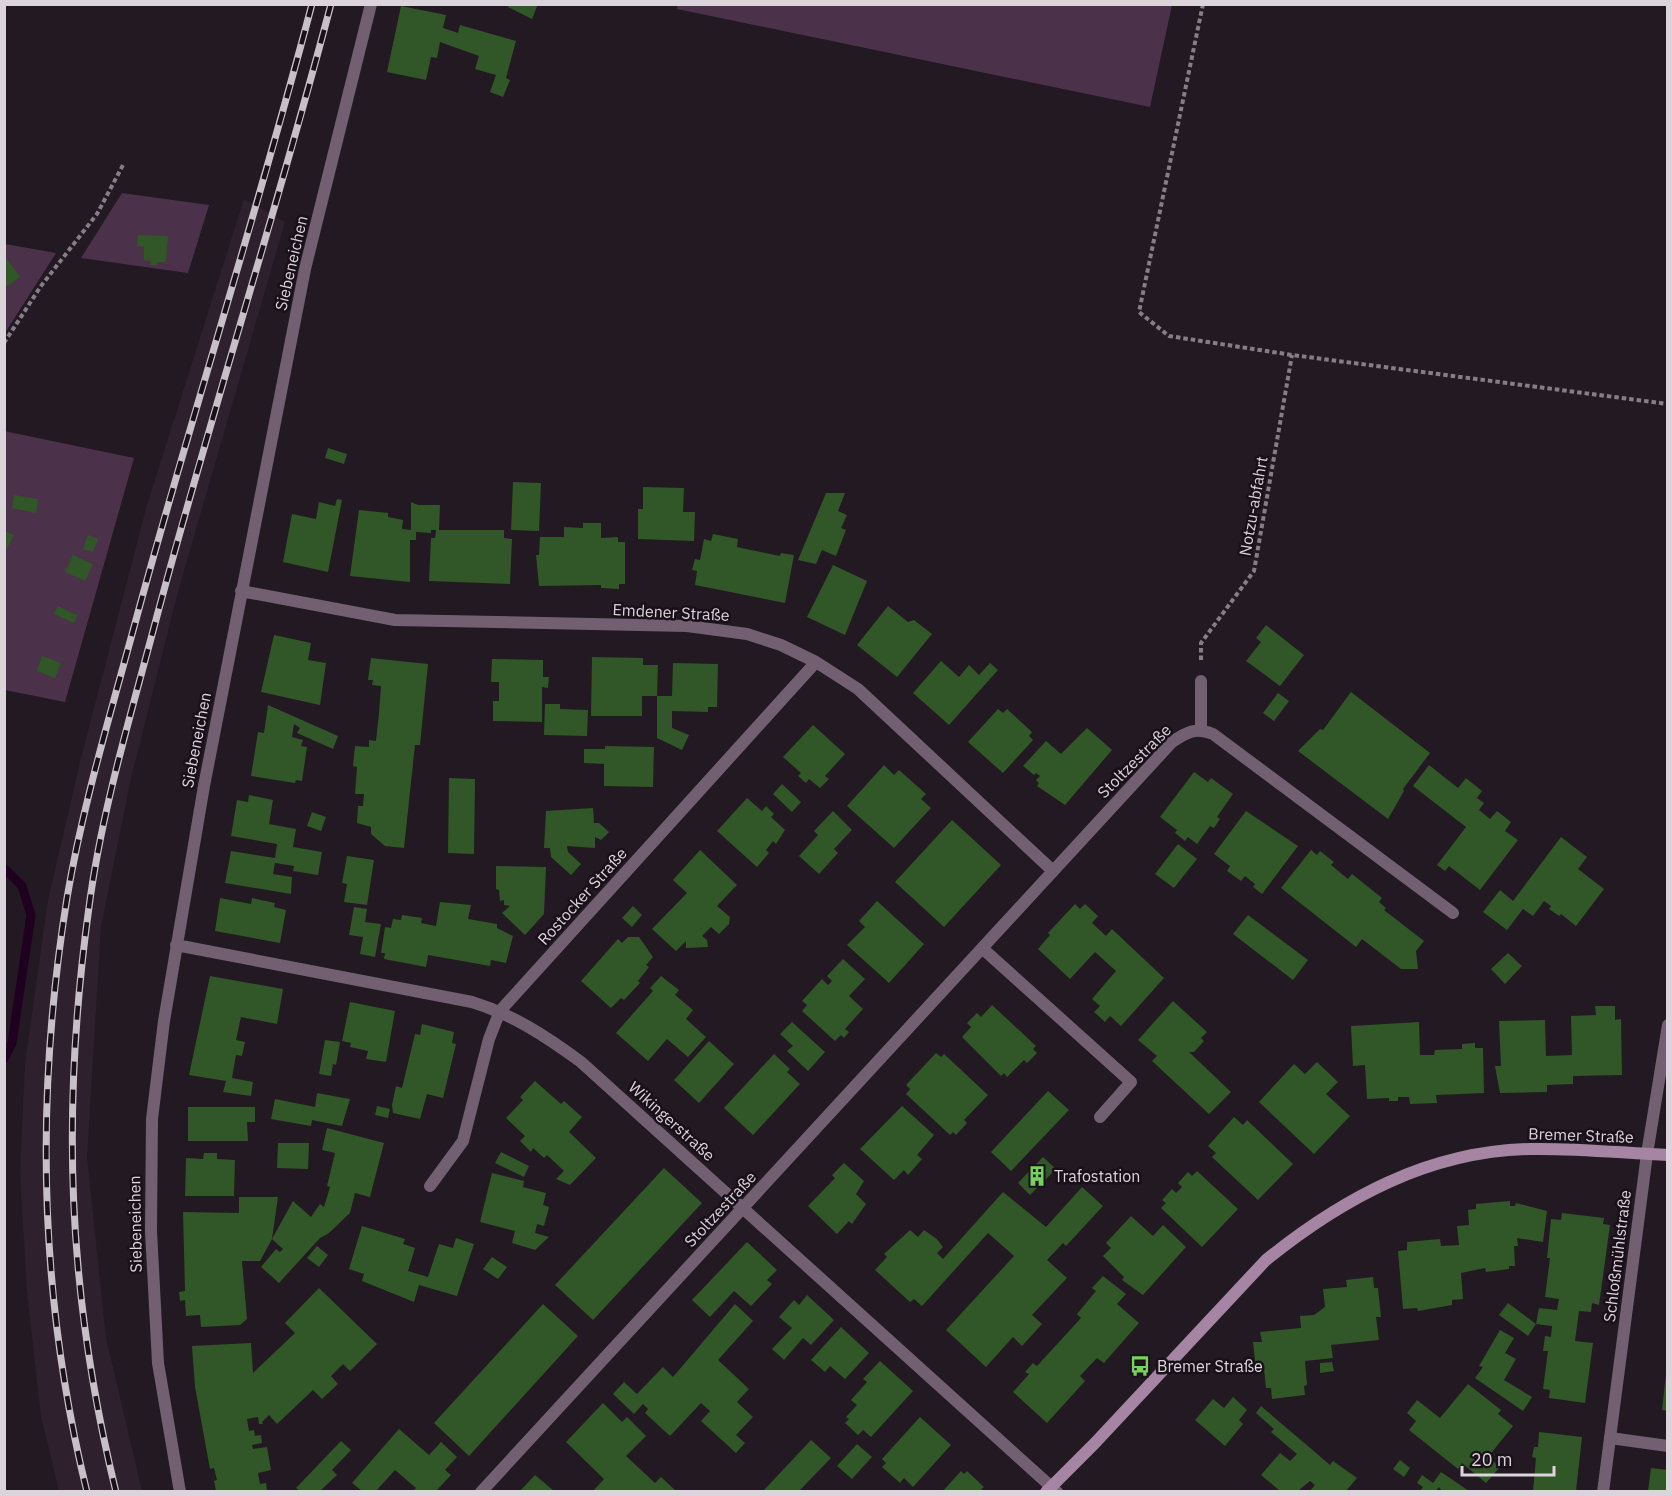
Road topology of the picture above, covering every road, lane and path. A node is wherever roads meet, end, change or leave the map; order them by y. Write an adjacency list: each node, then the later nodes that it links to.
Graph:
1 (371, 4): 7 (street, Siebeneichen)
2 (1203, 4): 5 (path)
3 (123, 165): 4 (path)
4 (4, 343)
5 (1292, 355): 6 (path); 9 (path, Notzu-abfahrt)
6 (1668, 404)
7 (241, 591): 8 (street, Emdener Straße); 13 (street, Siebeneichen)
8 (816, 662): 11 (street, Emdener Straße); 15 (street, Rostocker Straße)
9 (1202, 681): 10 (street)
10 (1201, 729): 11 (street, Stoltzestraße); 12 (street)
11 (1053, 871): 14 (street, Stoltzestraße)
12 (1453, 913)
13 (177, 945): 15 (street, Wikingerstraße); 25 (street, Siebeneichen)
14 (982, 948): 17 (street); 21 (street, Stoltzestraße)
15 (500, 1011): 20 (street, Rostocker Straße); 21 (street, Wikingerstraße)
16 (1668, 1025): 18 (street, Schloßmühlstraße)
17 (1100, 1117)
18 (1647, 1154): 19 (street, Bremer Straße); 22 (street, Schloßmühlstraße); 24 (street, Bremer Straße)
19 (1668, 1155)
20 (430, 1186)
21 (744, 1207): 24 (street, Wikingerstraße); 26 (street, Stoltzestraße)
22 (1610, 1438): 23 (street); 27 (street, Schloßmühlstraße)
23 (1668, 1446)
24 (1052, 1490)
25 (180, 1491)
26 (481, 1491)
27 (1603, 1491)

